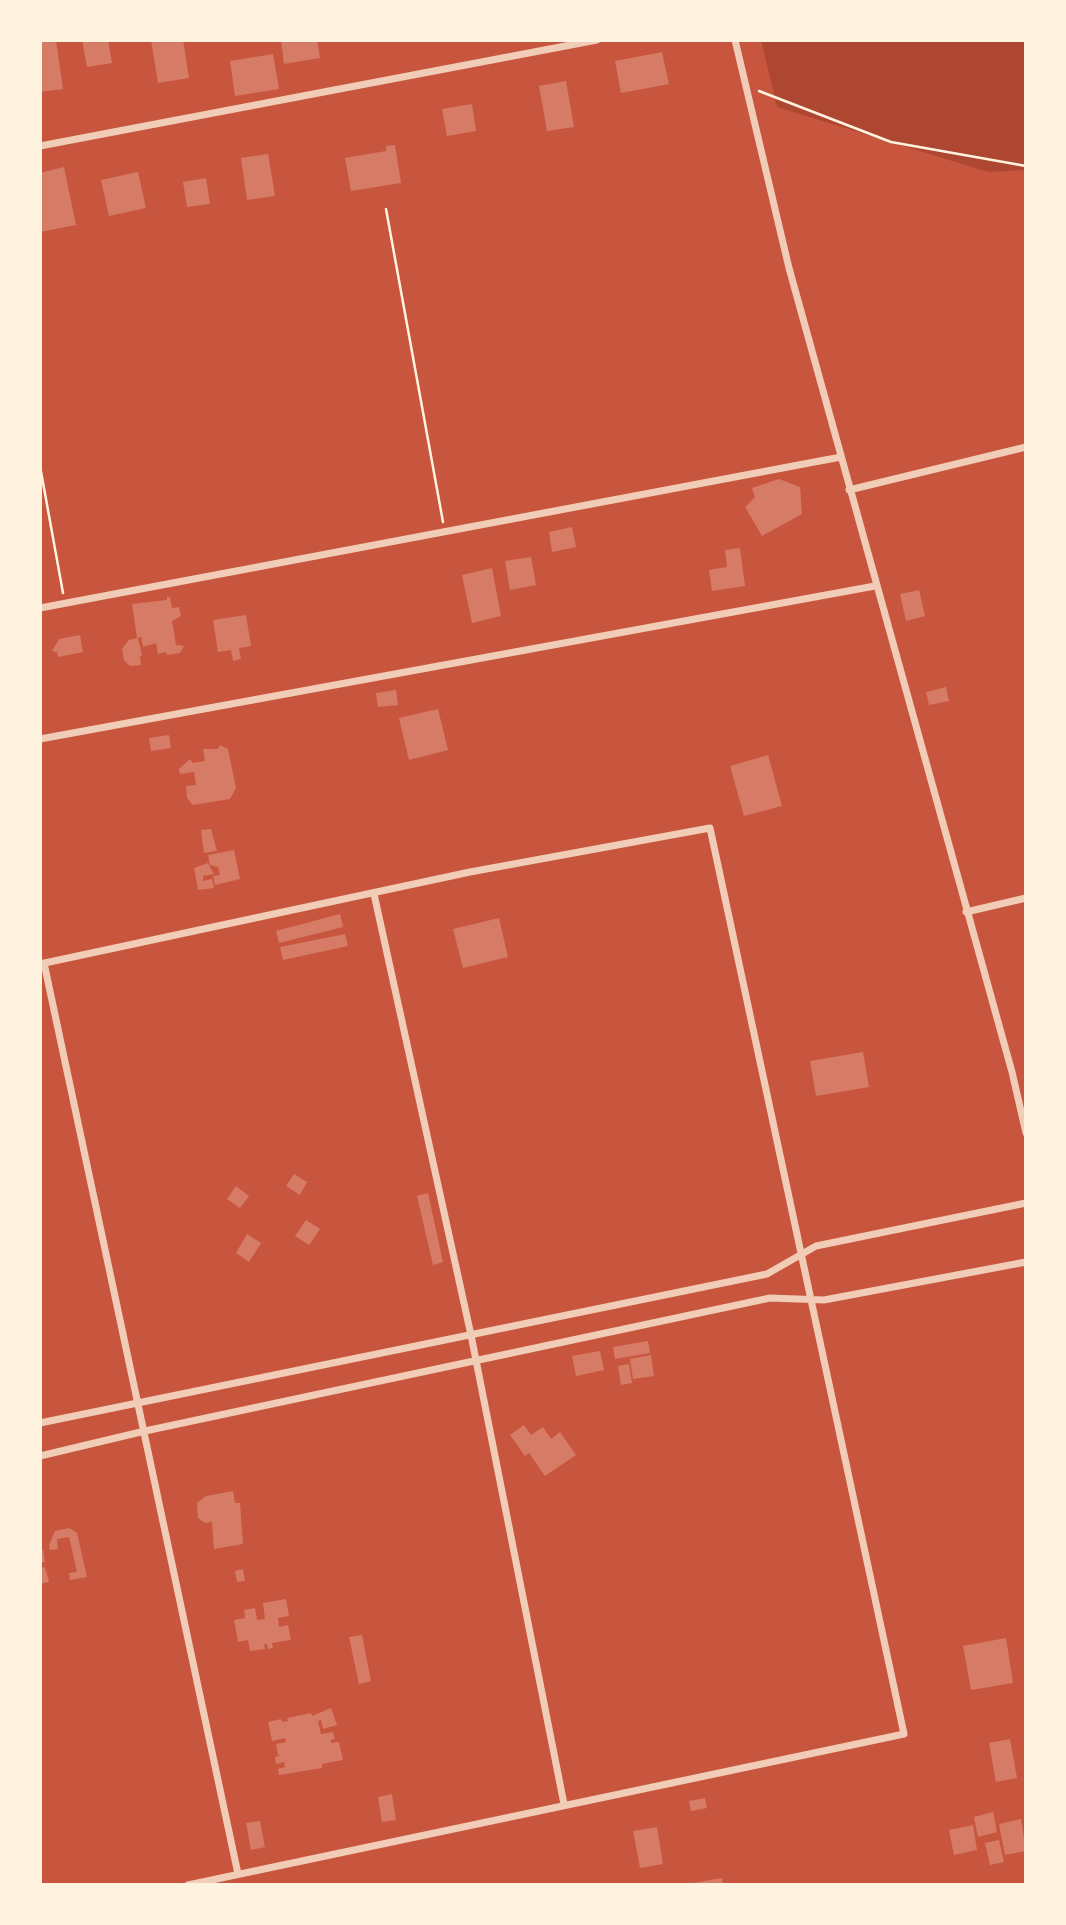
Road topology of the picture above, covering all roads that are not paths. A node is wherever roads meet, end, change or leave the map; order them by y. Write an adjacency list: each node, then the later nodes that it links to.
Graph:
1 (597, 40): 3 (street)
2 (735, 40): 5 (street)
3 (40, 146)
4 (1026, 447): 6 (street)
5 (841, 457): 6 (street); 8 (street)
6 (849, 489): 7 (street)
7 (875, 586): 9 (street); 12 (street)
8 (40, 608)
9 (40, 739)
10 (374, 894): 13 (street); 16 (street); 19 (street)
11 (1026, 898): 12 (street)
12 (966, 912): 14 (street)
13 (42, 964): 21 (street)
14 (1026, 1133)
15 (1026, 1203): 16 (street)
16 (802, 1253): 18 (street); 19 (street)
17 (1026, 1262): 18 (street)
18 (811, 1301): 20 (street); 25 (street)
19 (471, 1335): 20 (street); 21 (street)
20 (477, 1362): 23 (street); 25 (street)
21 (140, 1403): 22 (street); 23 (street)
22 (40, 1423)
23 (145, 1431): 24 (street); 26 (street)
24 (40, 1456)
25 (564, 1804): 26 (street)
26 (238, 1874): 27 (street)
27 (188, 1885)

